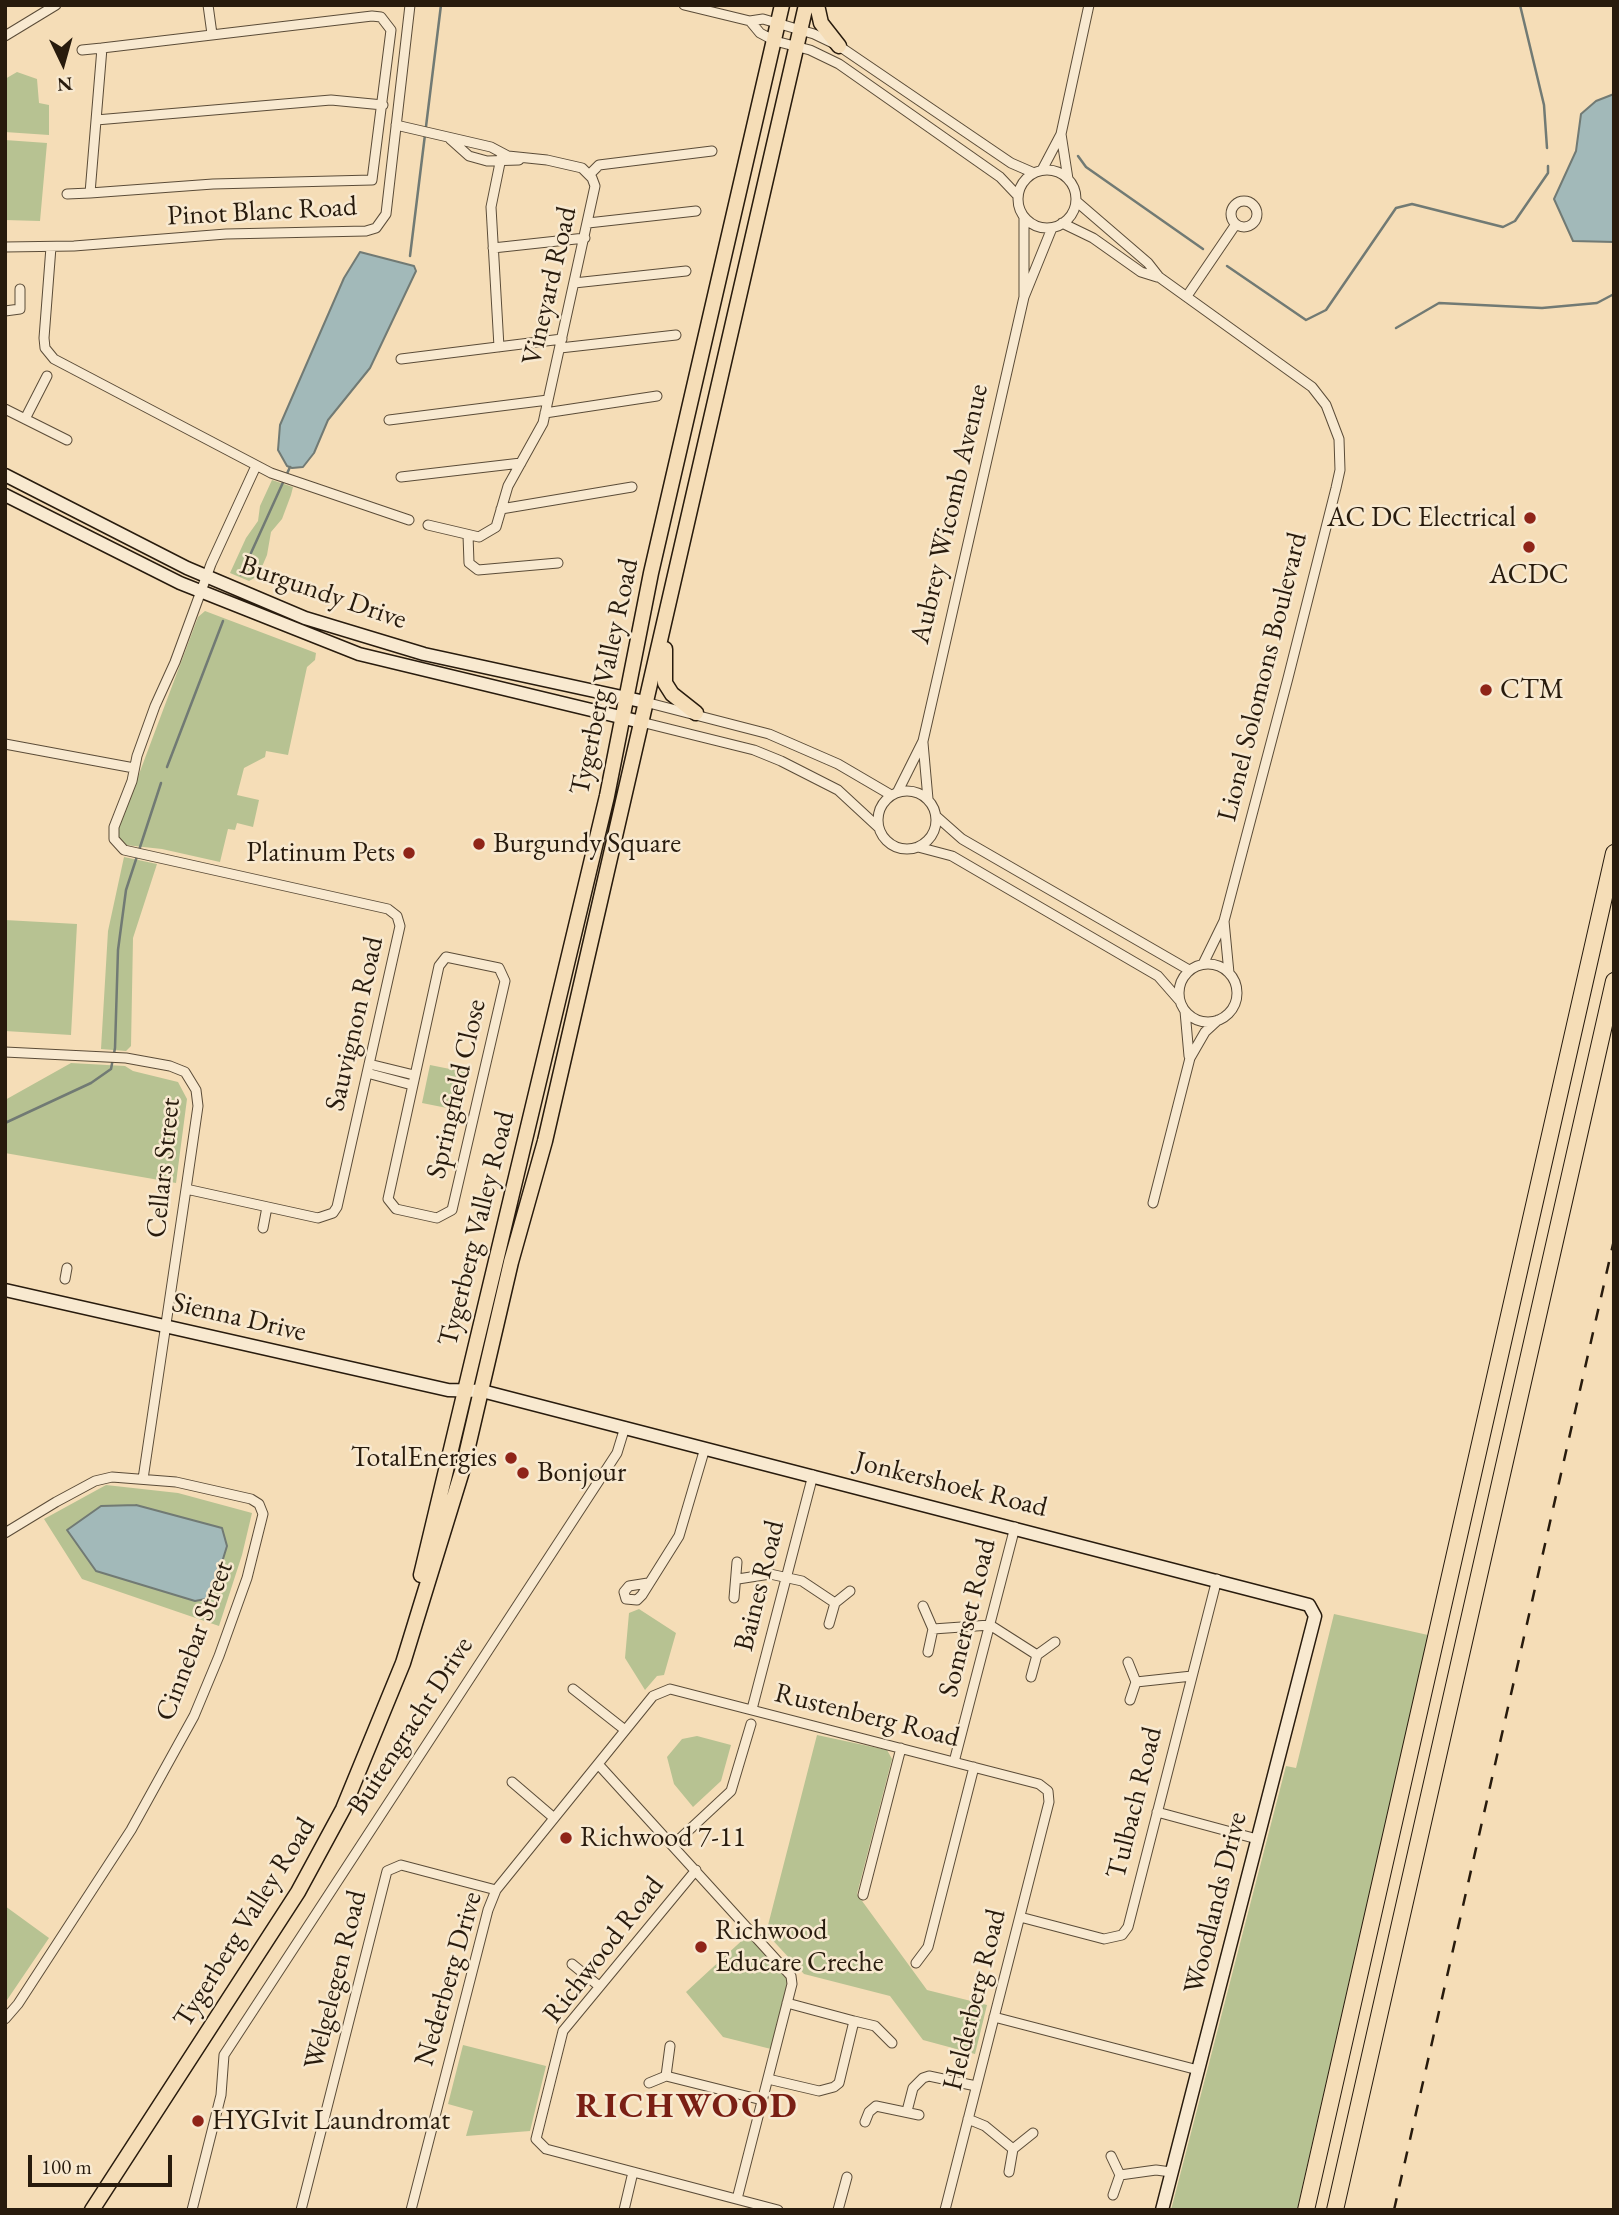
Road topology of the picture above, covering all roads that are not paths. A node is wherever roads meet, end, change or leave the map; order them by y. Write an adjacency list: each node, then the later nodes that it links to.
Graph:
1 (56, 5): 12 (street)
2 (208, 5): 13 (street)
3 (410, 5): 21 (street, Pinot Blanc Road)
4 (684, 5): 9 (street)
5 (782, 5): 10 (main road, Tygerberg Valley Road)
6 (806, 5): 11 (main road, Tygerberg Valley Road)
7 (817, 5): 16 (main road)
8 (1089, 5): 22 (street)
9 (750, 21): 10 (street); 14 (street)
10 (779, 24): 11 (street); 14 (main road, Tygerberg Valley Road)
11 (800, 29): 15 (main road, Tygerberg Valley Road); 16 (street)
12 (7, 30)
13 (212, 34): 17 (street); 19 (street)
14 (775, 41): 15 (street); 76 (main road, Tygerberg Valley Road)
15 (796, 46): 31 (street); 74 (main road, Tygerberg Valley Road)
16 (839, 46): 26 (street)
17 (103, 48): 18 (street); 20 (street)
18 (82, 50)
19 (383, 105): 20 (street); 29 (street)
20 (96, 120): 29 (street)
21 (396, 125): 23 (street, Vineyard Road); 41 (street, Pinot Blanc Road)
22 (1061, 134): 26 (street); 28 (street)
23 (444, 136): 25 (street, Vineyard Road); 25 (street)
24 (712, 151): 27 (street)
25 (501, 157): 27 (street, Vineyard Road); 42 (street)
26 (1038, 172): 28 (street); 31 (street)
27 (590, 174): 35 (street, Vineyard Road)
28 (1068, 179): 32 (street)
29 (90, 193): 30 (street)
30 (67, 194)
31 (1017, 196): 34 (street)
32 (1076, 201): 36 (street); 44 (street, Lionel Solomons Boulevard)
33 (696, 211): 35 (street)
34 (1024, 218): 38 (street); 48 (street, Aubrey Wicomb Avenue)
35 (588, 223): 39 (street, Vineyard Road)
36 (1062, 223): 38 (street); 44 (street, Lionel Solomons Boulevard)
37 (1236, 225): 47 (street)
38 (1052, 228): 48 (street, Aubrey Wicomb Avenue)
39 (584, 238): 42 (street); 45 (street, Vineyard Road)
40 (5, 247): 41 (street, Pinot Blanc Road)
41 (51, 247): 63 (street)
42 (493, 248): 52 (street)
43 (686, 271): 45 (street)
44 (1159, 277): 47 (street, Lionel Solomons Boulevard)
45 (574, 283): 51 (street, Vineyard Road)
46 (20, 289): 49 (street)
47 (1186, 296): 90 (street, Lionel Solomons Boulevard)
48 (1024, 298): 81 (street, Aubrey Wicomb Avenue)
49 (5, 311)
50 (676, 335): 51 (street)
51 (561, 344): 52 (street); 56 (street, Vineyard Road)
52 (499, 347): 53 (street)
53 (401, 359)
54 (47, 376): 59 (street)
55 (657, 396): 58 (street)
56 (548, 400): 58 (street, Vineyard Road); 60 (street)
57 (5, 409): 59 (street)
58 (545, 413): 62 (street, Vineyard Road)
59 (24, 419): 61 (street)
60 (389, 419)
61 (66, 440)
62 (522, 463): 65 (street); 68 (street, Vineyard Road)
63 (256, 466): 69 (street); 73 (street, Sauvignon Road)
64 (5, 475): 73 (street, Burgundy Drive)
65 (401, 477)
66 (632, 487): 68 (street)
67 (5, 495): 75 (street, Burgundy Drive)
68 (501, 509): 71 (street, Vineyard Road)
69 (409, 520)
70 (428, 525): 71 (street)
71 (468, 535): 72 (street)
72 (558, 563)
73 (206, 577): 75 (street, Sauvignon Road); 76 (street, Burgundy Drive)
74 (672, 579): 77 (main road, Tygerberg Valley Road); 78 (main road)
75 (201, 592): 79 (street, Burgundy Drive); 83 (street, Sauvignon Road)
76 (627, 697): 77 (street, Burgundy Drive); 79 (main road, Tygerberg Valley Road)
77 (645, 702): 78 (street); 80 (main road, Tygerberg Valley Road)
78 (696, 713): 84 (street)
79 (623, 718): 80 (street, Burgundy Drive); 111 (main road, Tygerberg Valley Road)
80 (640, 722): 87 (street); 112 (main road, Tygerberg Valley Road)
81 (923, 741): 84 (street, Aubrey Wicomb Avenue); 85 (street, Aubrey Wicomb Avenue)
82 (5, 744): 83 (street)
83 (134, 768): 100 (street, Sauvignon Road)
84 (895, 793): 85 (street); 87 (street)
85 (928, 799): 86 (street)
86 (936, 816): 88 (street); 92 (street)
87 (878, 827): 88 (street)
88 (918, 847): 95 (street)
89 (1614, 853): 198 (highway)
90 (1224, 922): 91 (street, Lionel Solomons Boulevard); 93 (street, Lionel Solomons Boulevard)
91 (1203, 964): 92 (street); 93 (street)
92 (1189, 970): 95 (street)
93 (1229, 972): 97 (street)
94 (1614, 981): 199 (highway)
95 (1179, 1000): 96 (street)
96 (1185, 1011): 97 (street); 99 (street)
97 (1218, 1020): 99 (street)
98 (5, 1052): 103 (street, Cellars Street)
99 (1189, 1058): 104 (street)
100 (368, 1069): 101 (street, Springfield Close); 102 (street, Springfield Close); 105 (street, Sauvignon Road)
101 (414, 1075): 102 (street, Springfield Close); 102 (street, Springfield Close)
102 (412, 1085)
103 (187, 1189): 105 (street, Sauvignon Road); 110 (street, Cellars Street)
104 (1153, 1203)
105 (267, 1207): 106 (street)
106 (263, 1228)
107 (67, 1268): 108 (street)
108 (65, 1279)
109 (5, 1290): 110 (street, Sienna Drive)
110 (167, 1327): 111 (street, Sienna Drive); 116 (street, Cellars Street)
111 (463, 1391): 112 (street, Sienna Drive); 133 (main road, Tygerberg Valley Road)
112 (482, 1391): 113 (street, Jonkershoek Road); 133 (main road, Tygerberg Valley Road)
113 (625, 1427): 114 (street, Jonkershoek Road); 190 (street, Buitengracht Drive)
114 (705, 1448): 115 (street, Jonkershoek Road); 123 (street)
115 (813, 1475): 117 (street, Jonkershoek Road); 120 (street, Baines Road)
116 (144, 1479): 118 (street, Cinnebar Street); 165 (street, Cinnebar Street)
117 (1015, 1527): 121 (street, Jonkershoek Road); 130 (street, Somerset Road)
118 (5, 1533)
119 (737, 1562): 122 (street)
120 (786, 1576): 122 (street); 126 (street); 143 (street, Baines Road)
121 (1217, 1579): 128 (street, Jonkershoek Road); 137 (street, Tulbach Road)
122 (738, 1580): 125 (street)
123 (648, 1584)
124 (850, 1591): 126 (street)
125 (734, 1598)
126 (835, 1603): 129 (street)
127 (923, 1606): 131 (street)
128 (1312, 1609): 154 (street, Woodlands Drive)
129 (829, 1624)
130 (990, 1625): 131 (street); 135 (street); 147 (street, Somerset Road)
131 (933, 1629): 134 (street)
132 (1055, 1642): 135 (street)
133 (408, 1646): 189 (main road, Tygerberg Valley Road)
134 (928, 1652)
135 (1037, 1656): 138 (street)
136 (1128, 1662): 139 (street)
137 (1192, 1676): 139 (street); 152 (street, Tulbach Road)
138 (1031, 1677)
139 (1136, 1682): 142 (street)
140 (573, 1689): 145 (street)
141 (662, 1690): 143 (street, Rustenberg Road); 145 (street, Nederberg Drive)
142 (1130, 1700)
143 (752, 1709): 146 (street, Rustenberg Road)
144 (751, 1724): 155 (street)
145 (625, 1730): 148 (street, Nederberg Drive)
146 (901, 1748): 147 (street, Rustenberg Road); 158 (street)
147 (954, 1762): 149 (street, Rustenberg Road)
148 (598, 1764): 153 (street, Nederberg Drive); 155 (street)
149 (974, 1767): 151 (street, Rustenberg Road); 160 (street)
150 (512, 1782): 153 (street)
151 (1049, 1802): 159 (street, Helderberg Road)
152 (1157, 1812): 154 (street); 159 (street, Tulbach Road)
153 (554, 1818): 157 (street, Nederberg Drive)
154 (1257, 1839): 169 (street, Woodlands Drive)
155 (673, 1845): 156 (street)
156 (696, 1870): 162 (street, Richwood Road); 163 (street)
157 (496, 1890): 191 (street, Welgelegen Road); 192 (street, Nederberg Drive)
158 (863, 1895)
159 (1020, 1917): 164 (street, Helderberg Road)
160 (916, 1963)
161 (572, 1964): 162 (street)
162 (599, 1986): 182 (street, Richwood Road)
163 (787, 2003): 166 (street); 171 (street)
164 (994, 2017): 169 (street); 173 (street, Helderberg Road)
165 (5, 2018)
166 (854, 2021): 167 (street); 171 (street)
167 (892, 2043)
168 (670, 2046): 170 (street)
169 (1198, 2070): 184 (street, Woodlands Drive)
170 (666, 2076): 172 (street); 174 (street)
171 (768, 2079): 174 (street)
172 (649, 2084)
173 (976, 2086): 175 (street); 177 (street, Helderberg Road)
174 (762, 2100): 188 (street)
175 (908, 2111): 176 (street); 178 (street)
176 (919, 2115)
177 (968, 2119): 180 (street); 196 (street, Helderberg Road)
178 (865, 2122)
179 (1033, 2133): 180 (street)
180 (1013, 2149): 183 (street)
181 (1111, 2156): 185 (street)
182 (634, 2172): 188 (street, Richwood Road); 193 (street)
183 (1009, 2172)
184 (1171, 2172): 185 (street); 197 (street, Woodlands Drive)
185 (1120, 2175): 187 (street)
186 (847, 2177): 195 (street)
187 (1113, 2195)
188 (737, 2199): 194 (street, Richwood Road)
189 (92, 2210)
190 (192, 2210)
191 (301, 2210)
192 (411, 2210)
193 (624, 2210)
194 (778, 2210)
195 (838, 2210)
196 (945, 2210)
197 (1162, 2210)
198 (1306, 2210)
199 (1335, 2210)

